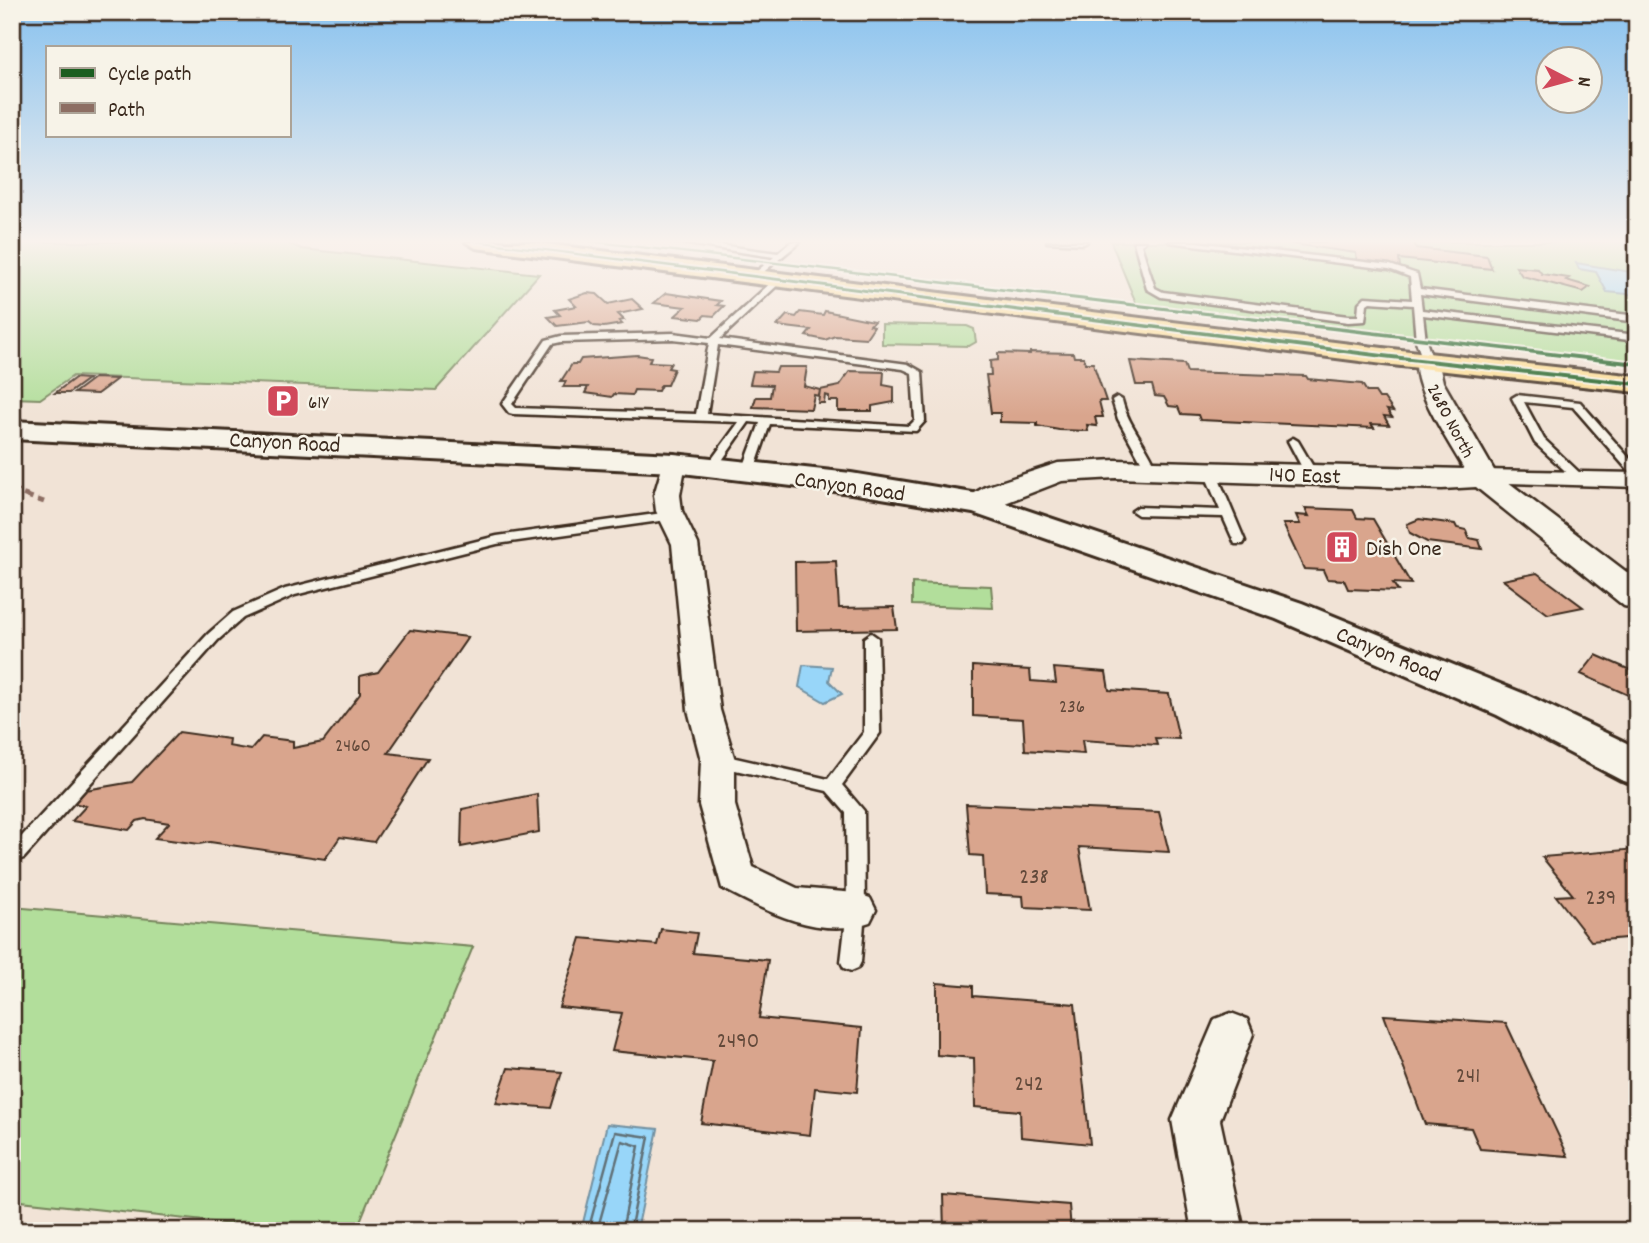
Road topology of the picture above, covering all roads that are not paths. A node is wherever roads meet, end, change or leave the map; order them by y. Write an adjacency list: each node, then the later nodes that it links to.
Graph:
1 (758, 300): 11 (lane)
2 (939, 300): 12 (highway)
3 (1211, 300): 4 (lane)
4 (1367, 300)
5 (1374, 300): 8 (lane)
6 (1417, 300): 8 (lane)
7 (1485, 300): 9 (lane)
8 (1418, 307): 10 (lane); 12 (lane)
9 (1637, 320)
10 (1637, 338)
11 (715, 340): 15 (lane); 15 (lane); 17 (lane)
12 (1428, 361): 13 (highway); 27 (street, 2680 North)
13 (1637, 384)
14 (1117, 400): 22 (lane)
15 (701, 417): 16 (lane)
16 (746, 419): 17 (lane); 21 (lane)
17 (766, 420): 23 (lane)
18 (12, 430): 20 (main road, Canyon Road)
19 (1293, 441): 26 (lane)
20 (674, 463): 21 (main road, Canyon Road); 33 (street)
21 (712, 467): 23 (main road, Canyon Road)
22 (1151, 470): 24 (street, 140 East); 30 (street, 140 East)
23 (748, 471): 30 (main road, Canyon Road)
24 (1210, 472): 26 (street, 140 East); 32 (lane)
25 (1637, 474): 28 (lane)
26 (1312, 475): 27 (street, 140 East)
27 (1483, 477): 28 (street, 140 East); 35 (street)
28 (1579, 478): 29 (street, 140 East)
29 (1637, 480)
30 (979, 504): 38 (main road, Canyon Road)
31 (1138, 511): 32 (lane)
32 (1227, 514): 34 (lane)
33 (670, 516): 37 (street); 40 (lane)
34 (1239, 541)
35 (1637, 598)
36 (871, 638): 39 (lane)
37 (718, 760): 39 (lane); 41 (street)
38 (1637, 768)
39 (832, 786): 41 (lane)
40 (18, 853)
41 (856, 910): 42 (lane)
42 (851, 962)
43 (1231, 1034): 44 (street)
44 (1218, 1231)

